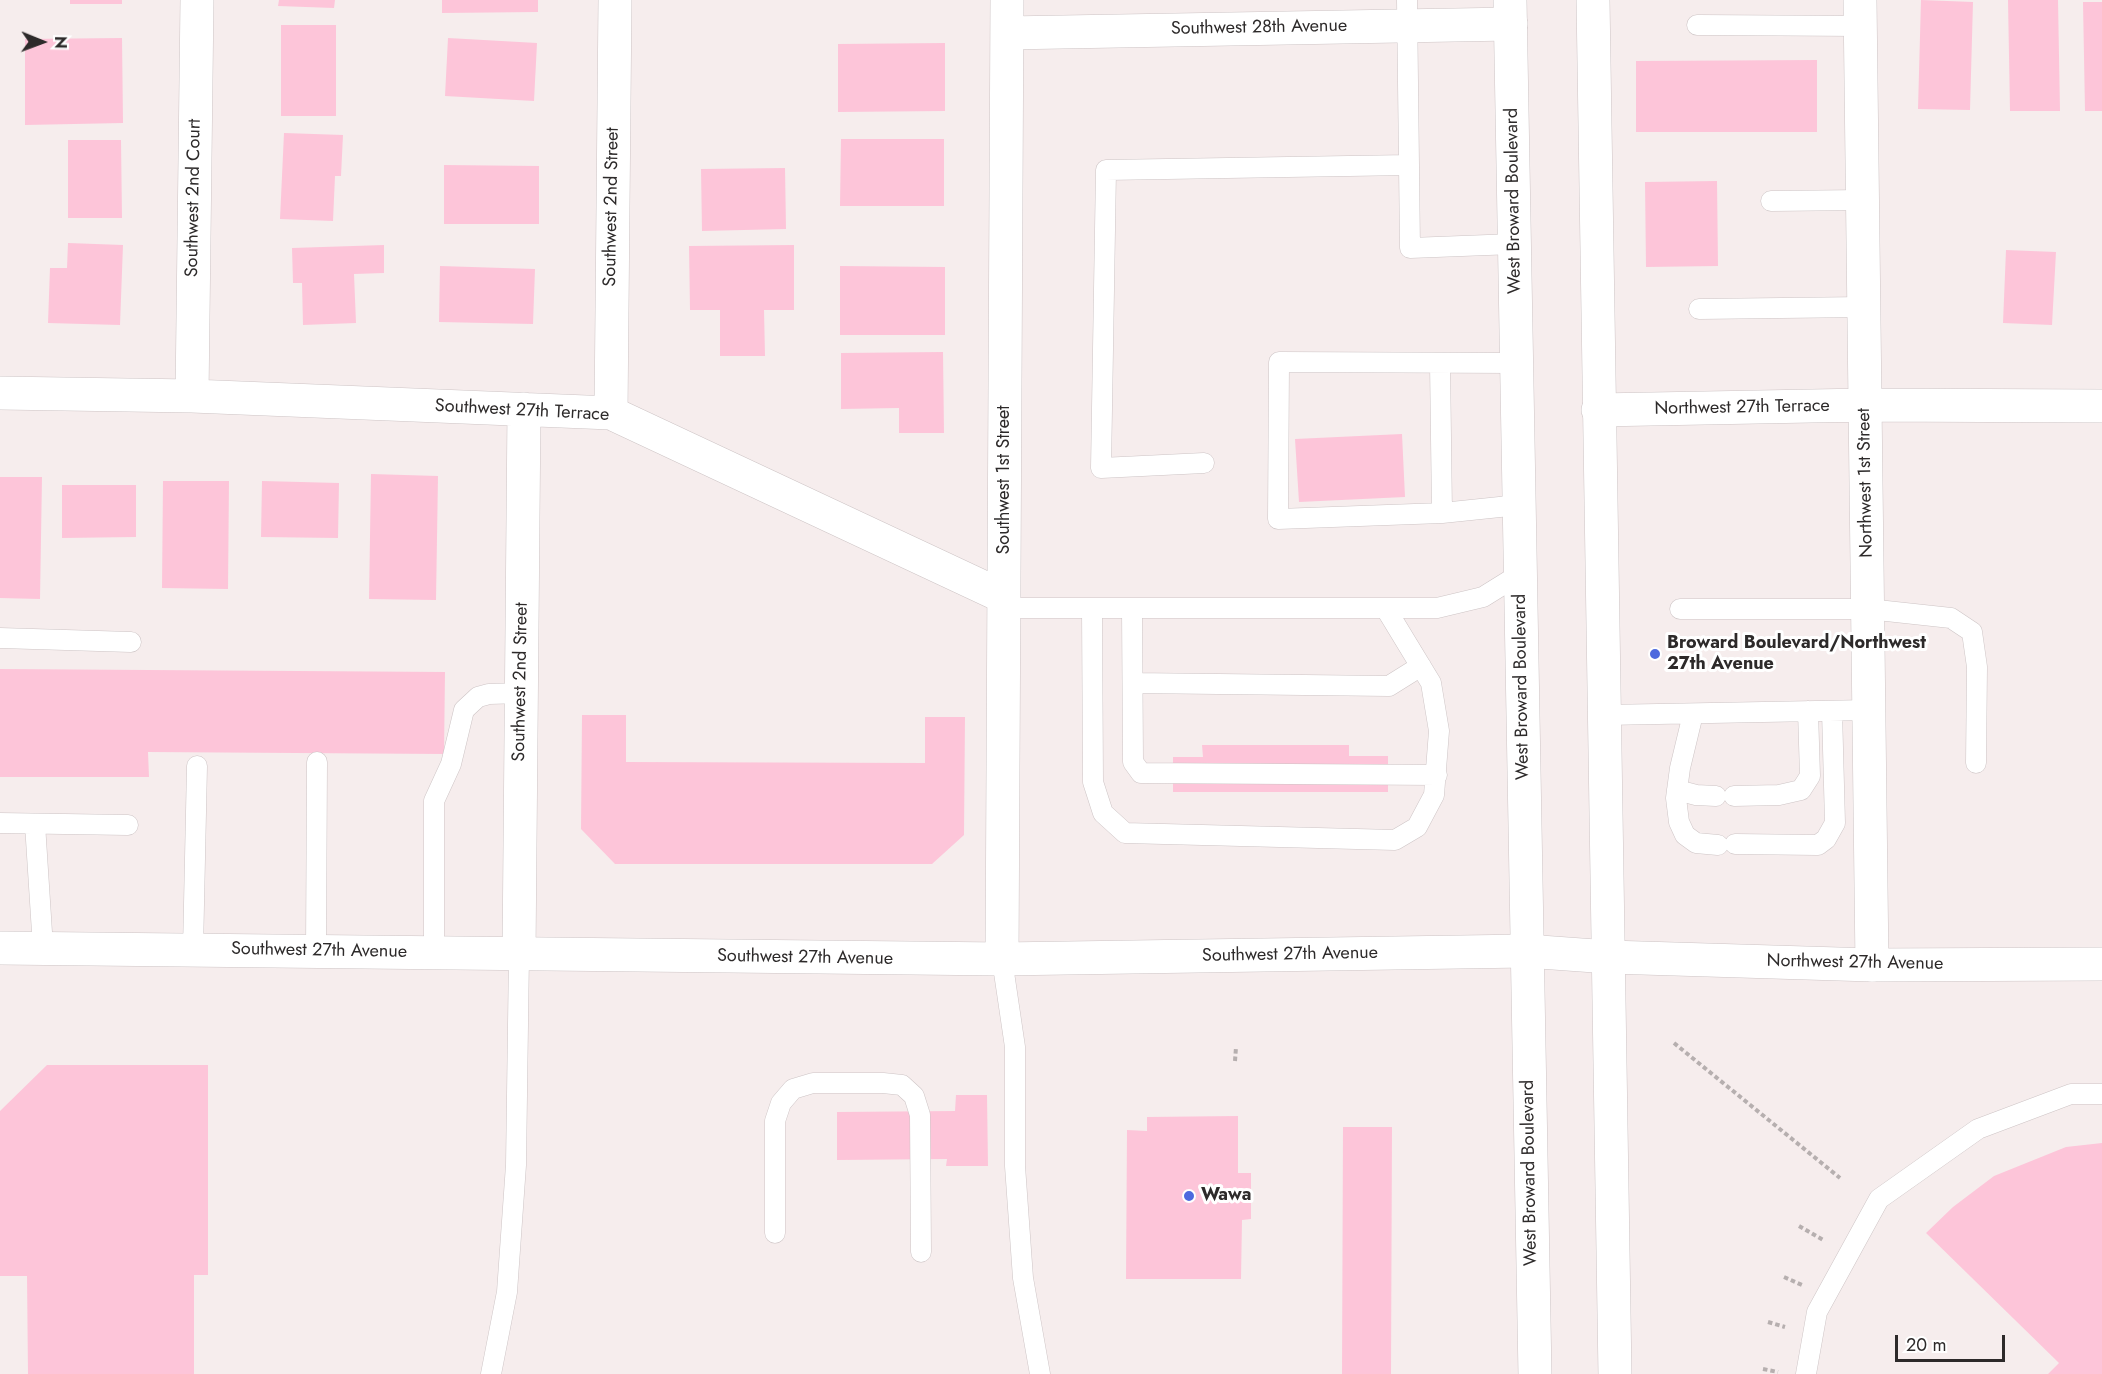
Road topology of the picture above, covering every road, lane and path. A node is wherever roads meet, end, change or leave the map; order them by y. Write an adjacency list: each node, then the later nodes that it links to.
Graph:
1 (197, 0): 19 (street, Southwest 2nd Court)
2 (615, 0): 24 (street, Southwest 2nd Street)
3 (1007, 0): 9 (street, Southwest 1st Street)
4 (1593, 0): 23 (street)
5 (1511, 12): 6 (street, Southwest 28th Avenue); 13 (street, West Broward Boulevard)
6 (1407, 13): 9 (street, Southwest 28th Avenue); 10 (lane)
7 (1860, 13): 8 (lane); 11 (street, Northwest 1st Street)
8 (1696, 25)
9 (1007, 33): 29 (street, Southwest 1st Street)
10 (1408, 165): 13 (lane); 25 (lane)
11 (1863, 200): 12 (lane); 14 (street, Northwest 1st Street)
12 (1771, 201)
13 (1514, 244): 17 (street, West Broward Boulevard)
14 (1864, 307): 15 (lane); 20 (street, Northwest 1st Street)
15 (1699, 309)
16 (1440, 363): 17 (lane); 27 (lane); 27 (lane)
17 (1516, 363): 26 (street, West Broward Boulevard)
18 (0, 393): 19 (street, Southwest 27th Terrace)
19 (192, 396): 22 (street, Southwest 27th Terrace)
20 (1865, 405): 21 (street, Northwest 27th Terrace); 23 (street, Northwest 27th Terrace); 34 (street, Northwest 1st Street)
21 (2102, 406)
22 (524, 409): 24 (street, Southwest 27th Terrace); 39 (street, Southwest 2nd Street)
23 (1598, 410): 44 (street)
24 (610, 413): 29 (street, Southwest 27th Terrace)
25 (1204, 463)
26 (1519, 505): 27 (lane); 28 (street, West Broward Boulevard)
27 (1442, 513)
28 (1520, 574): 32 (lane); 57 (street, West Broward Boulevard)
29 (1004, 603): 30 (lane); 61 (street, Southwest 1st Street)
30 (1092, 609): 31 (lane); 48 (lane)
31 (1132, 609): 32 (lane); 38 (lane)
32 (1386, 609): 37 (lane)
33 (1680, 609): 34 (lane)
34 (1868, 609): 40 (street, Northwest 1st Street); 46 (lane)
35 (0, 638): 36 (lane)
36 (131, 642)
37 (1421, 666): 38 (lane); 48 (lane)
38 (1133, 683): 48 (lane)
39 (522, 693): 58 (lane); 59 (street, Southwest 2nd Street)
40 (1869, 710): 42 (lane); 63 (street, Northwest 1st Street)
41 (1808, 711): 42 (lane); 43 (lane); 49 (lane)
42 (1832, 711): 49 (lane)
43 (1693, 714): 44 (lane); 49 (lane)
44 (1605, 716): 60 (street)
45 (317, 762): 56 (lane)
46 (1976, 764)
47 (197, 766): 55 (lane)
48 (1437, 775)
49 (1677, 790)
50 (0, 823): 51 (lane)
51 (35, 824): 52 (lane); 54 (lane)
52 (128, 825)
53 (0, 948): 54 (street, Southwest 27th Avenue)
54 (44, 948): 55 (street, Southwest 27th Avenue)
55 (194, 950): 56 (street, Southwest 27th Avenue)
56 (316, 951): 58 (street, Southwest 27th Avenue)
57 (1526, 951): 60 (street, Southwest 27th Avenue); 61 (street, Southwest 27th Avenue); 73 (street, West Broward Boulevard)
58 (434, 953): 59 (street, Southwest 27th Avenue)
59 (519, 954): 61 (street, Southwest 27th Avenue); 71 (lane)
60 (1609, 957): 63 (street, Northwest 27th Avenue); 74 (street)
61 (1002, 959): 72 (lane)
62 (2102, 964): 63 (street, Northwest 27th Avenue)
63 (1872, 965)
64 (1674, 1043): 68 (path)
65 (1236, 1047): 66 (path)
66 (1235, 1061)
67 (2102, 1094): 75 (lane)
68 (1840, 1178)
69 (775, 1233): 70 (lane)
70 (921, 1252)
71 (491, 1374)
72 (1040, 1374)
73 (1535, 1374)
74 (1615, 1374)
75 (1806, 1374)

